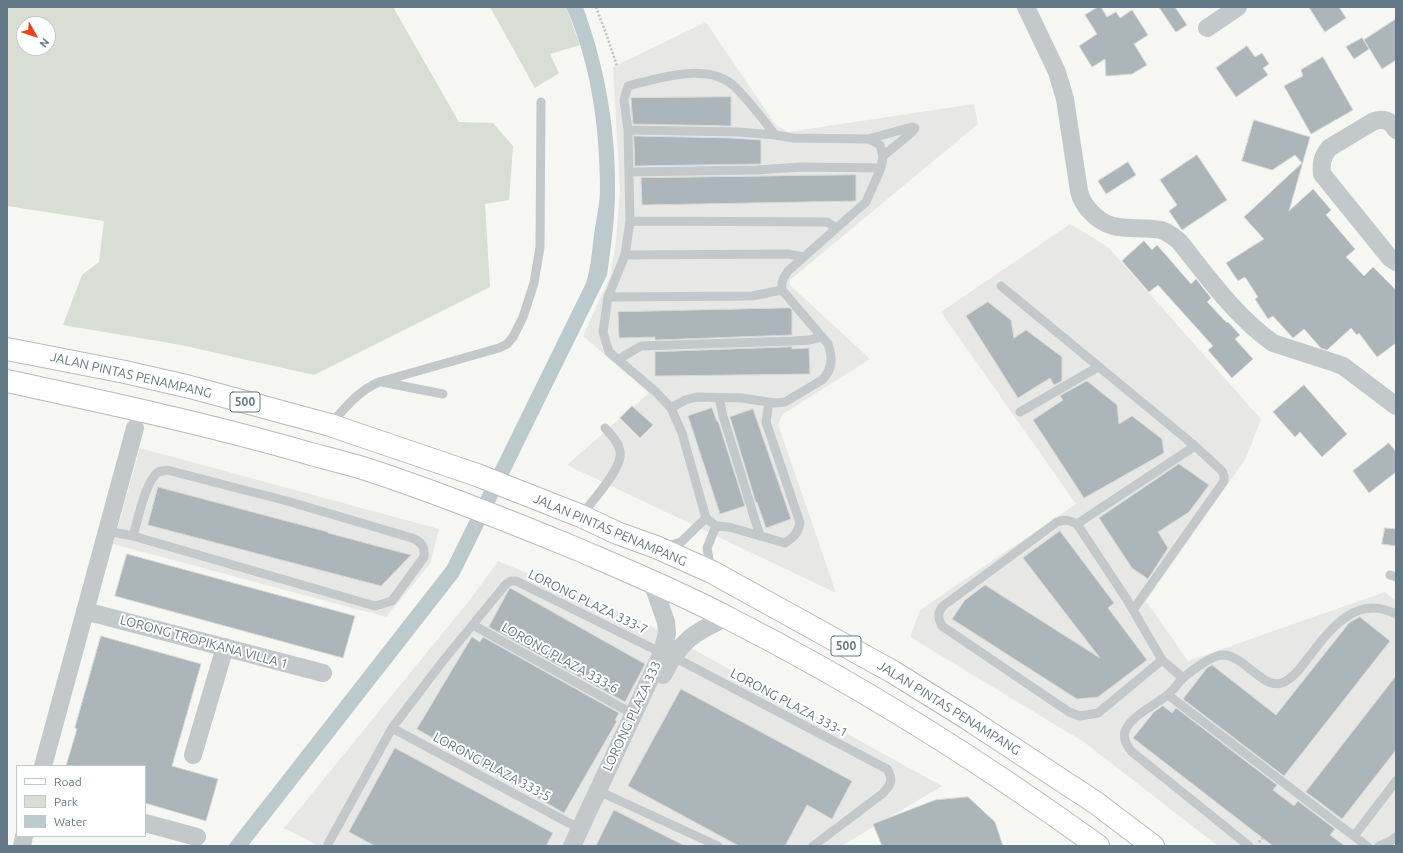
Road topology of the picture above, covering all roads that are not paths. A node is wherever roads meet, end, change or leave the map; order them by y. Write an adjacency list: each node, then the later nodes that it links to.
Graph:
1 (1026, 7): 30 (street)
2 (1238, 7): 3 (street)
3 (1207, 28)
4 (541, 102): 25 (lane)
5 (628, 130): 7 (lane); 7 (lane); 11 (lane)
6 (1396, 130): 16 (street)
7 (775, 135): 8 (lane)
8 (868, 139): 9 (lane); 9 (lane)
9 (883, 156): 10 (lane)
10 (881, 168): 11 (lane); 13 (lane)
11 (630, 172): 12 (lane)
12 (630, 221): 13 (lane); 14 (lane)
13 (836, 228): 15 (lane)
14 (625, 255): 15 (lane); 19 (lane)
15 (803, 257): 18 (lane)
16 (1396, 262)
17 (1001, 286): 23 (lane)
18 (782, 290): 19 (lane); 20 (lane)
19 (608, 297): 22 (lane)
20 (822, 337): 22 (lane); 29 (lane)
21 (7, 349): 33 (main road, JALAN PINTAS PENAMPANG / 500)
22 (619, 359): 31 (lane)
23 (1098, 367): 32 (lane); 37 (lane)
24 (7, 381): 28 (main road, 500)
25 (379, 382): 26 (lane); 33 (lane)
26 (443, 394)
27 (719, 398): 29 (lane); 31 (lane); 44 (lane)
28 (94, 400): 34 (street); 36 (main road, 500)
29 (769, 402): 44 (lane)
30 (1396, 406)
31 (671, 408): 39 (lane)
32 (1020, 412)
33 (330, 425): 38 (main road, JALAN PINTAS PENAMPANG / 500)
34 (135, 428): 36 (street); 42 (street)
35 (605, 428): 38 (lane)
36 (228, 431): 47 (main road, 500)
37 (1195, 446): 40 (lane); 49 (lane)
38 (581, 516): 45 (main road, JALAN PINTAS PENAMPANG / 500)
39 (706, 518): 41 (lane); 45 (lane)
40 (1077, 524): 49 (lane); 55 (lane)
41 (716, 526): 44 (lane); 46 (lane)
42 (107, 531): 43 (lane); 48 (street)
43 (133, 536): 43 (lane)
44 (760, 536)
45 (660, 549): 46 (main road, JALAN PINTAS PENAMPANG / 500)
46 (712, 572): 75 (main road, JALAN PINTAS PENAMPANG / 500)
47 (652, 582): 51 (main road, 500); 54 (street, LORONG PLAZA 333)
48 (85, 610): 53 (street, LORONG TROPIKANA VILLA 1); 62 (street)
49 (1134, 610): 55 (lane)
50 (1396, 614): 57 (lane)
51 (727, 617): 54 (street, LORONG PLAZA 333); 74 (main road, 500)
52 (473, 625): 54 (lane, LORONG PLAZA 333-7); 59 (lane, LORONG PLAZA 333-6); 60 (lane, LORONG PLAZA 333-7)
53 (225, 647): 56 (street, LORONG TROPIKANA VILLA 1); 61 (street)
54 (667, 655): 59 (street, LORONG PLAZA 333); 64 (street, LORONG PLAZA 333); 73 (lane, LORONG PLAZA 333-1)
55 (1162, 660): 57 (lane)
56 (323, 673)
57 (1183, 678): 58 (lane)
58 (1168, 695): 66 (lane); 76 (lane)
59 (633, 714): 68 (street, LORONG PLAZA 333)
60 (392, 728): 68 (lane, LORONG PLAZA 333-5); 70 (lane, LORONG PLAZA 333-7)
61 (193, 755)
62 (43, 765)
63 (1396, 781): 66 (lane)
64 (605, 794): 68 (street, LORONG PLAZA 333); 72 (lane)
65 (146, 822): 67 (street)
66 (1354, 836): 77 (lane)
67 (197, 837)
68 (580, 837): 71 (street, LORONG PLAZA 333)
69 (1396, 837): 78 (lane)
70 (329, 846)
71 (572, 846)
72 (718, 846)
73 (812, 846)
74 (1098, 846)
75 (1153, 846)
76 (1249, 846)
77 (1368, 846)
78 (1379, 846)

